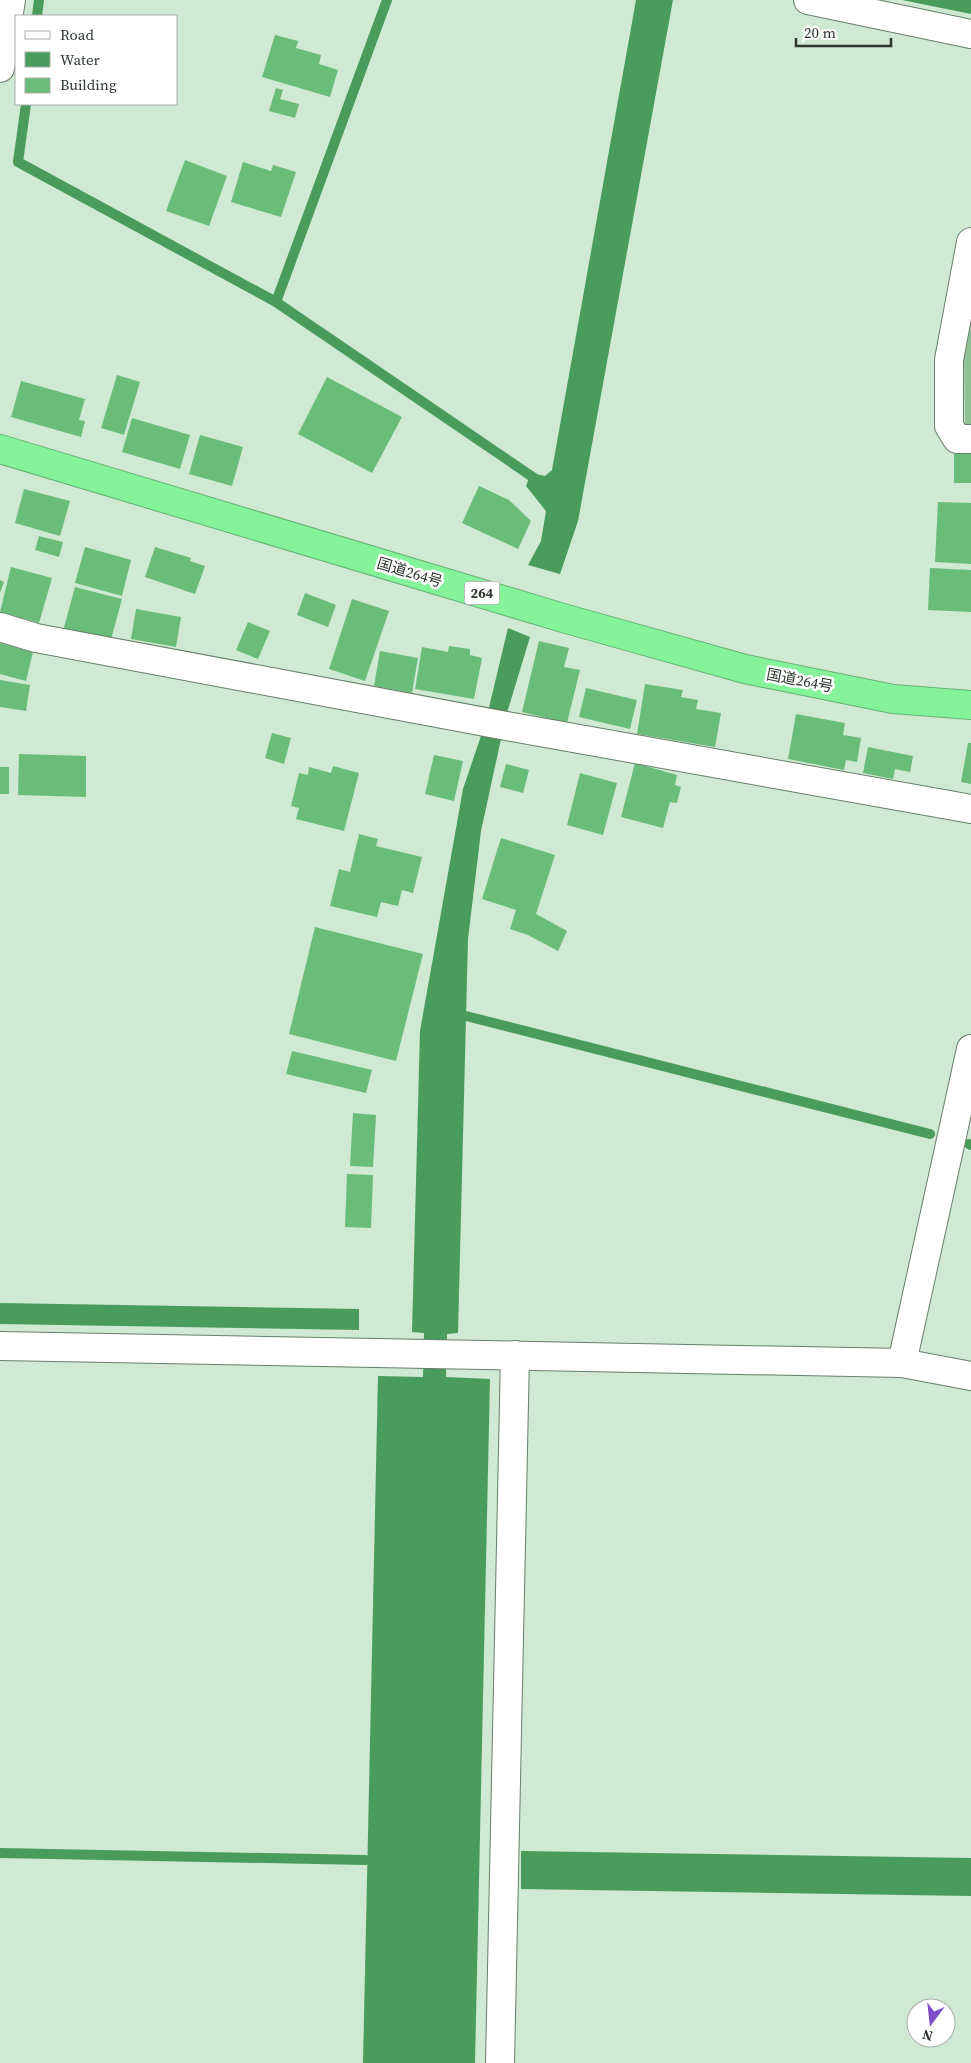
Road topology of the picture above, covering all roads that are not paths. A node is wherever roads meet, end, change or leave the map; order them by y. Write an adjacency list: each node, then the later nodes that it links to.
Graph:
1 (11, 0): 4 (street)
2 (808, 0): 3 (street)
3 (971, 34)
4 (0, 68)
5 (971, 242): 6 (street)
6 (971, 439)
7 (0, 449): 9 (highway, 国道264号 / 264)
8 (0, 627): 10 (street)
9 (971, 705)
10 (971, 809)
11 (971, 1049): 14 (street)
12 (0, 1346): 13 (street)
13 (515, 1355): 14 (street); 16 (street)
14 (902, 1363): 15 (street)
15 (971, 1376)
16 (500, 2063)

